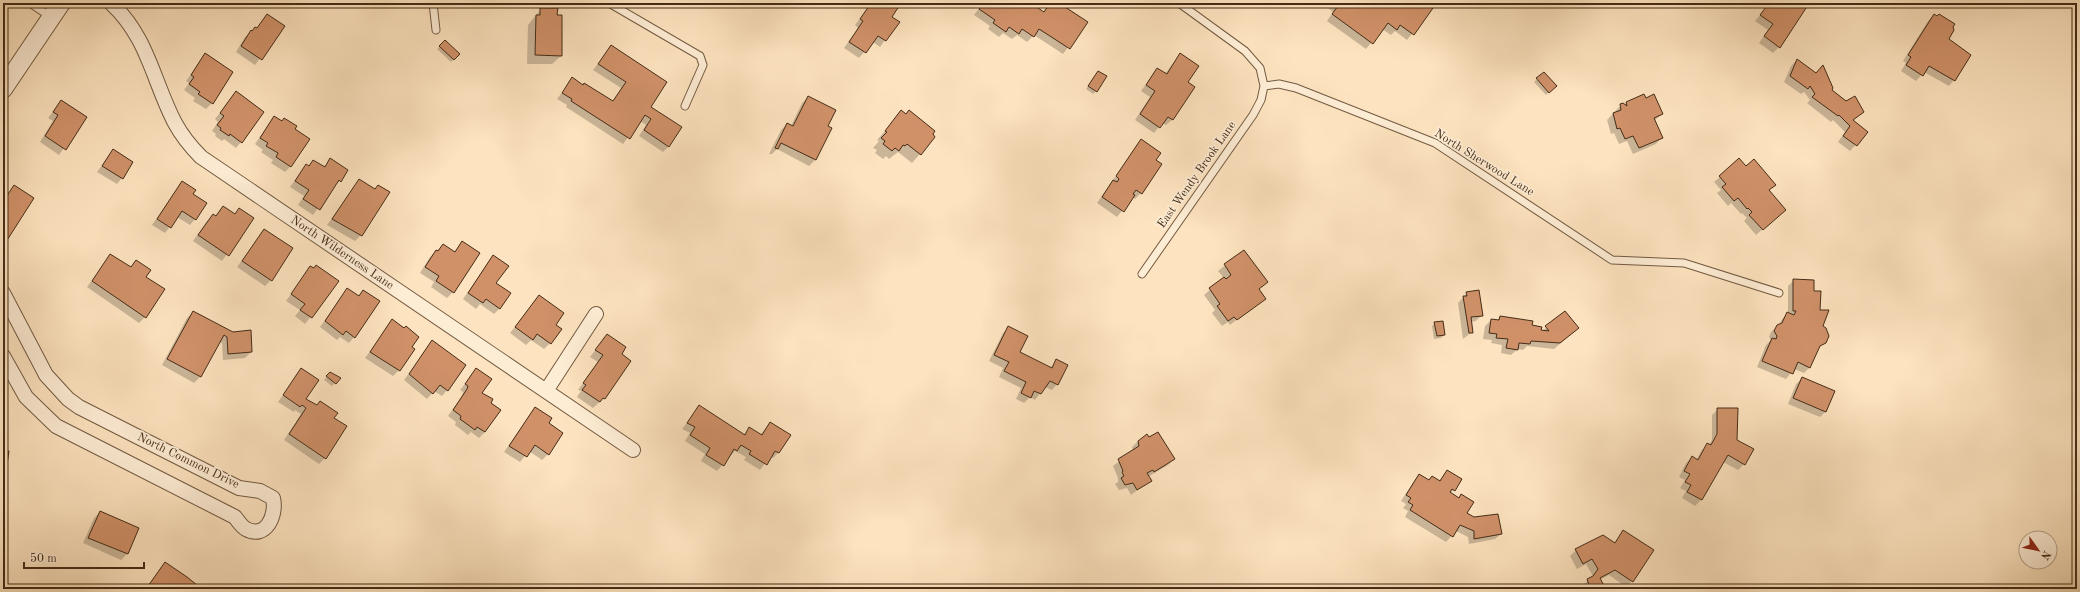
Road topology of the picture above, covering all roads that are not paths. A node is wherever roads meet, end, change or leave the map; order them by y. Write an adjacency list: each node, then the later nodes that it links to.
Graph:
1 (30, 3): 6 (lane)
2 (111, 3): 16 (street, North Wilderness Lane)
3 (433, 3): 7 (lane)
4 (609, 3): 10 (lane)
5 (1179, 3): 8 (lane)
6 (56, 10): 9 (street)
7 (436, 30)
8 (1264, 86): 11 (lane, East Wendy Brook Lane); 13 (lane, North Sherwood Lane)
9 (3, 89)
10 (685, 106)
11 (1142, 274)
12 (3, 293): 15 (street, North Common Drive)
13 (1779, 293)
14 (596, 314): 16 (street)
15 (3, 356)
16 (546, 391): 17 (street, North Wilderness Lane)
17 (633, 450)

